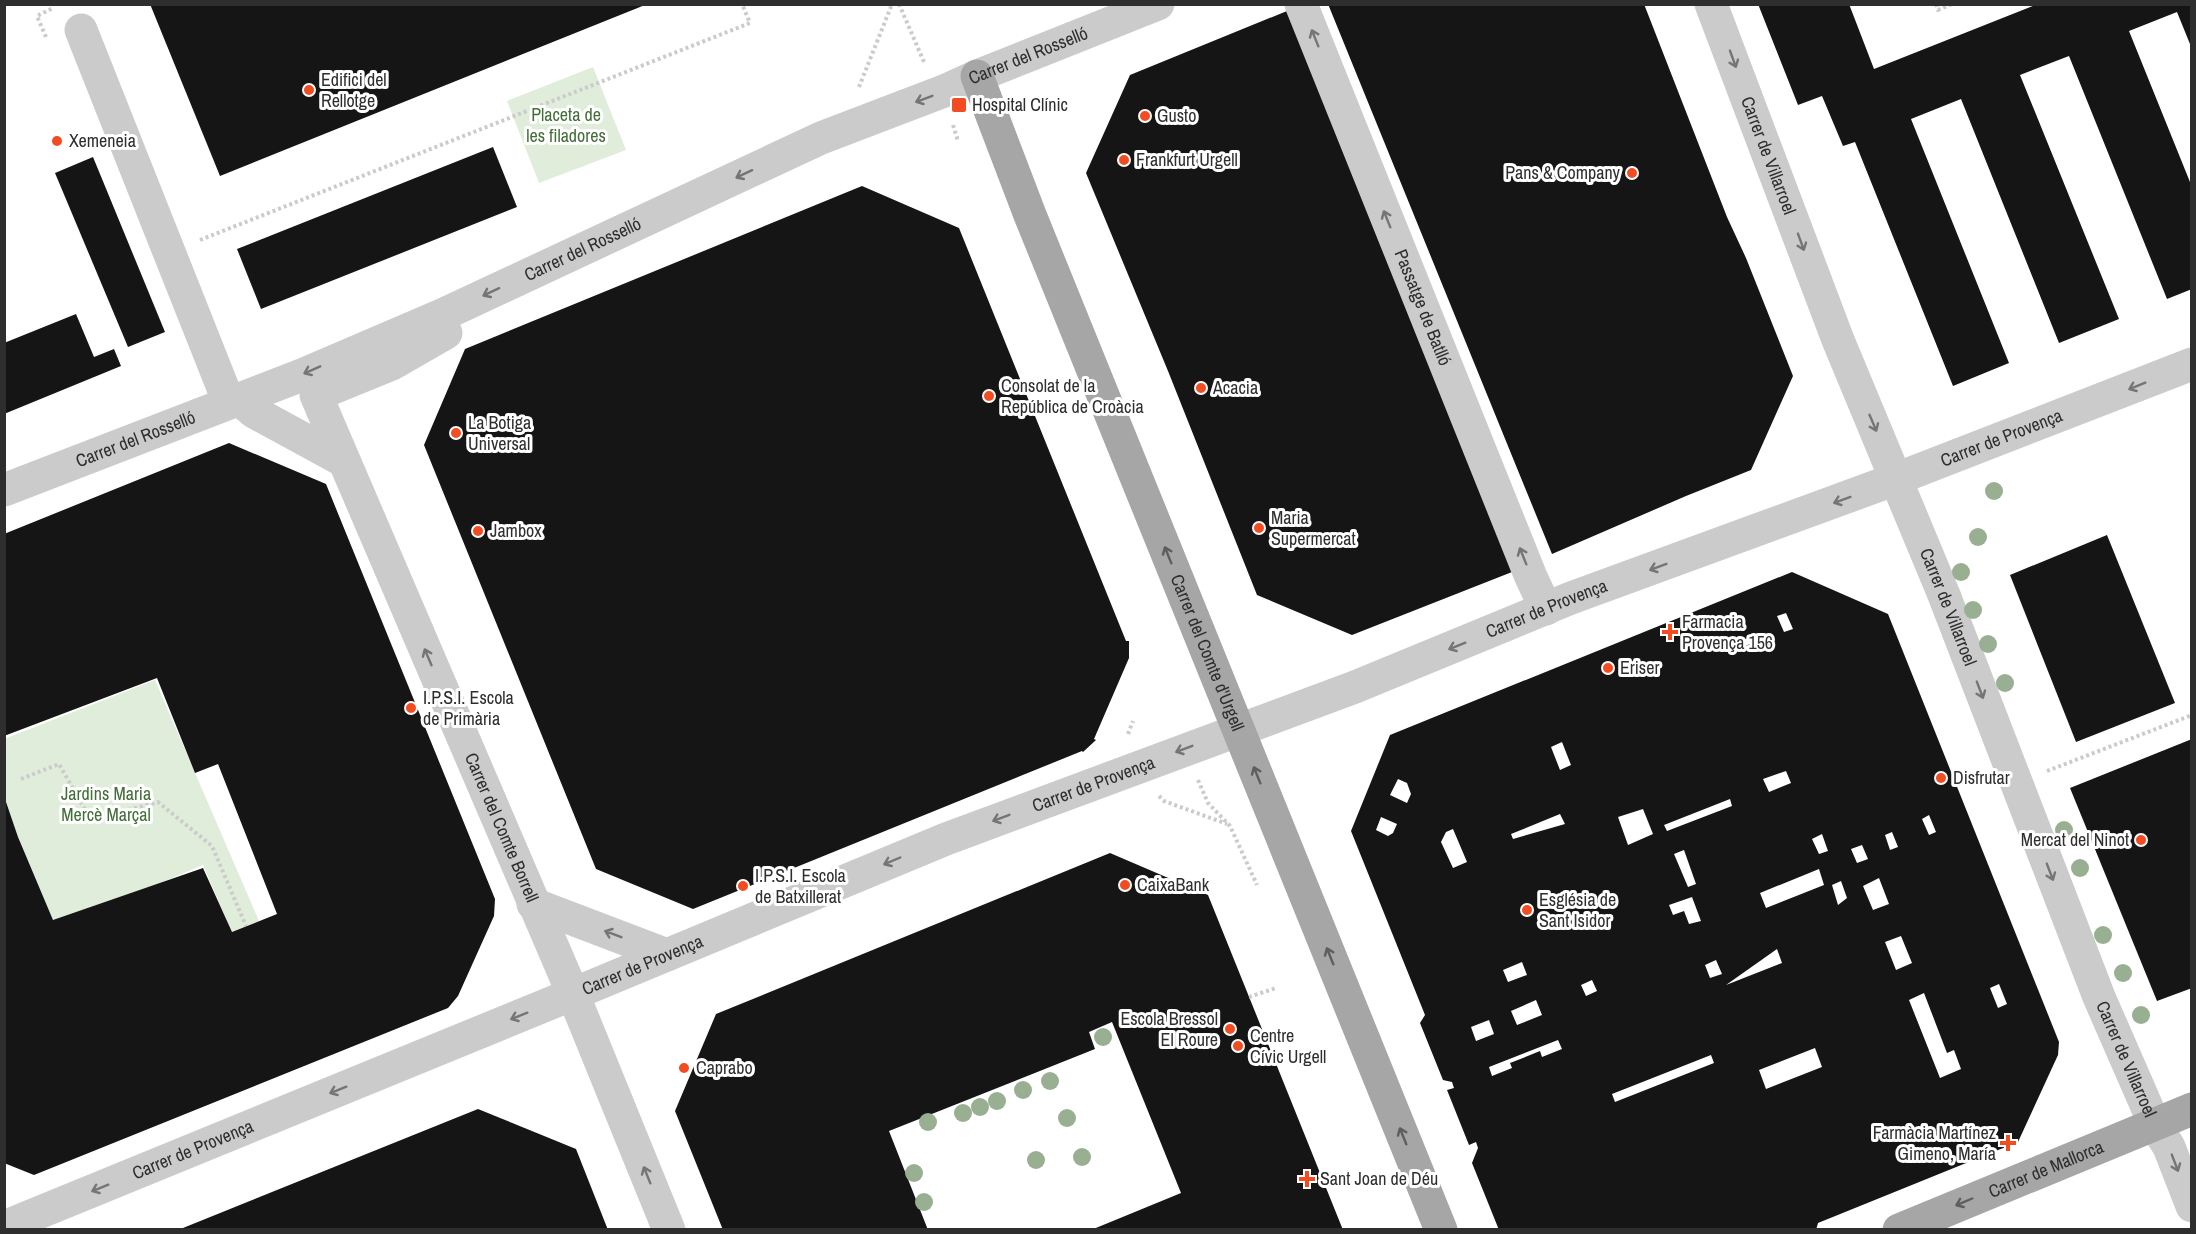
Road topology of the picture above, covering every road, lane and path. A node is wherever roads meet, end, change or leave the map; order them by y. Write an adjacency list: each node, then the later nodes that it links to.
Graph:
1 (742, 4): 11 (path)
2 (892, 4): 10 (path)
3 (1158, 4): 9 (street, Carrer del Rosselló)
4 (1301, 4): 19 (street, Passatge de Batlló, one-way to 4)
5 (1712, 4): 17 (street, Carrer de Villarroel, one-way to 17)
6 (1936, 4): 7 (path)
7 (1952, 4)
8 (81, 30): 11 (street)
9 (977, 76): 15 (street, Carrer del Rosselló, one-way to 15); 21 (main road, Carrer del Comte d'Urgell, one-way to 9)
10 (856, 94)
11 (169, 252): 15 (street)
12 (446, 333): 14 (street)
13 (2192, 364): 17 (street, Carrer de Provença, one-way to 17)
14 (316, 395): 15 (street); 16 (street, Carrer del Comte Borrell)
15 (232, 409): 16 (street); 18 (street, Carrer del Rosselló)
16 (345, 461): 28 (street, Carrer del Comte Borrell, one-way to 16)
17 (1896, 480): 19 (street, Carrer de Provença, one-way to 19); 35 (street, Carrer de Villarroel, one-way to 35)
18 (4, 490)
19 (1546, 609): 21 (street, Carrer de Provença, one-way to 21)
20 (2192, 715): 22 (path)
21 (1238, 729): 30 (street, Carrer de Provença, one-way to 30); 39 (main road, Carrer del Comte d'Urgell, one-way to 21)
22 (2047, 771)
23 (21, 779): 29 (path)
24 (1156, 794): 26 (path)
25 (1208, 803): 26 (path)
26 (1230, 826): 27 (path)
27 (1257, 885)
28 (533, 904): 30 (street, one-way to 28); 32 (street, Carrer del Comte Borrell)
29 (246, 926)
30 (668, 955): 32 (street, Carrer de Provença)
31 (1276, 988): 33 (path)
32 (573, 994): 37 (street, Carrer de Provença, one-way to 37); 38 (street, Carrer del Comte Borrell, one-way to 32)
33 (1249, 998)
34 (2192, 1109): 35 (main road, Carrer de Mallorca)
35 (2154, 1123): 36 (street, Carrer de Villarroel, one-way to 36); 40 (main road, Carrer de Mallorca, one-way to 40)
36 (2192, 1206)
37 (4, 1227)
38 (669, 1230)
39 (1441, 1230)
40 (1899, 1230)

